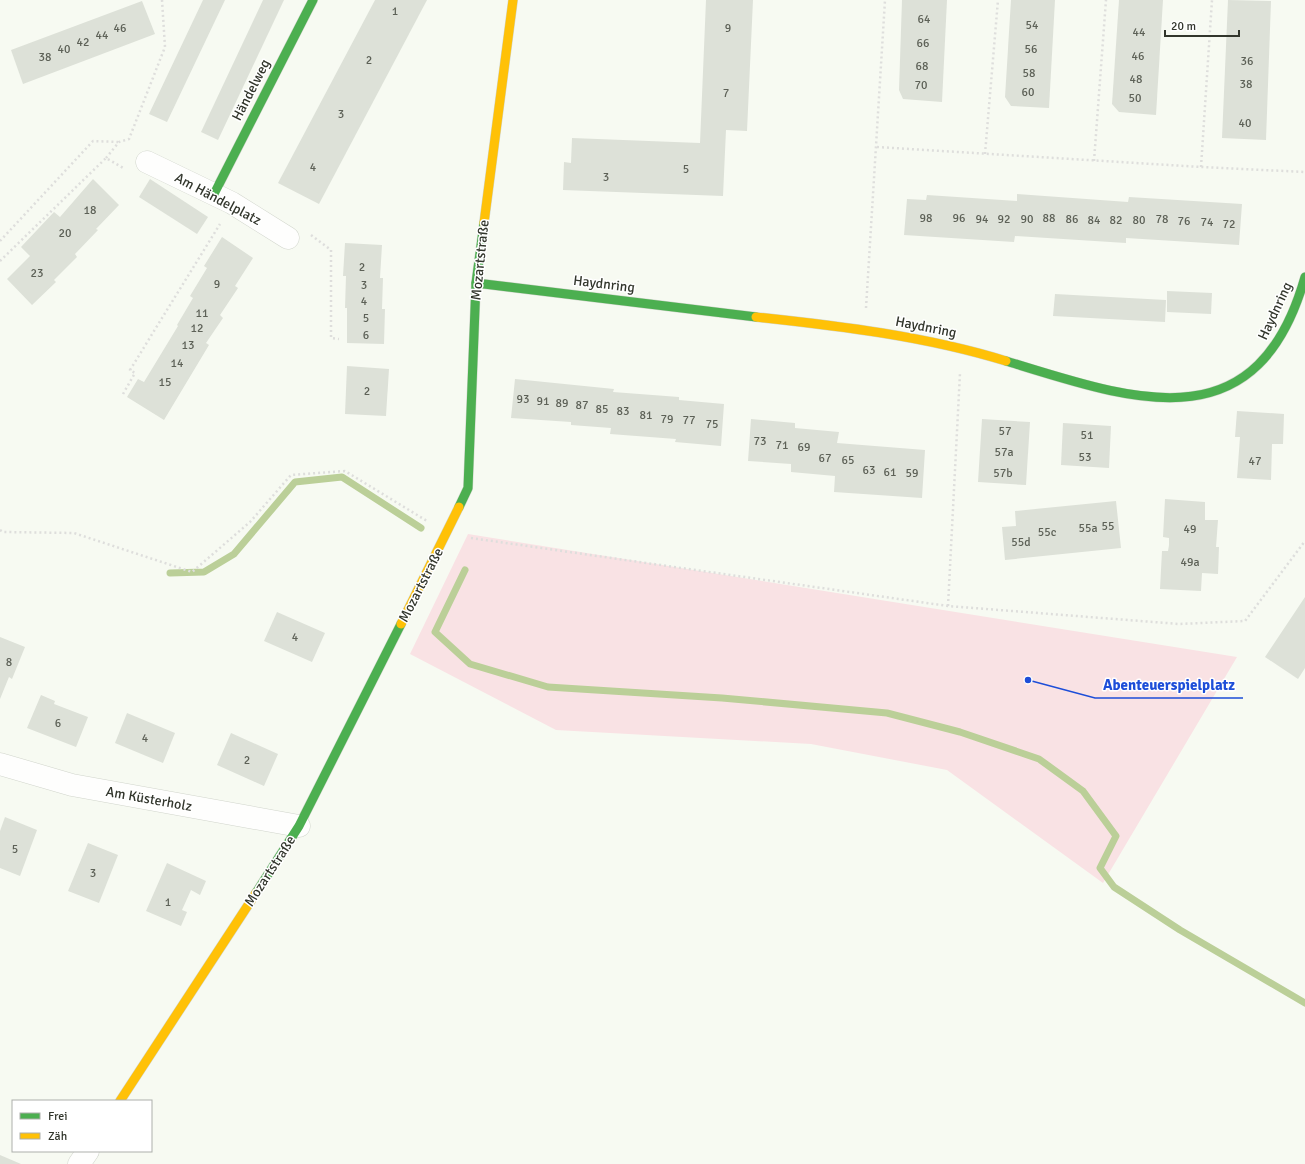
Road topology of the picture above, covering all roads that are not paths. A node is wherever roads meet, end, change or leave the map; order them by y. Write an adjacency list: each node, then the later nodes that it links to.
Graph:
1 (313, 0): 4 (street, Händelweg)
2 (513, 0): 6 (street, Mozartstraße)
3 (147, 162): 4 (street, Am Händelplatz)
4 (223, 198): 5 (street, Am Händelplatz)
5 (288, 238)
6 (476, 283): 7 (street, Haydnring); 9 (street, Mozartstraße)
7 (1304, 289)
8 (0, 764): 9 (street, Am Küsterholz)
9 (299, 826): 10 (street, Mozartstraße)
10 (121, 1100)
11 (87, 1152): 12 (street)
12 (79, 1164)

